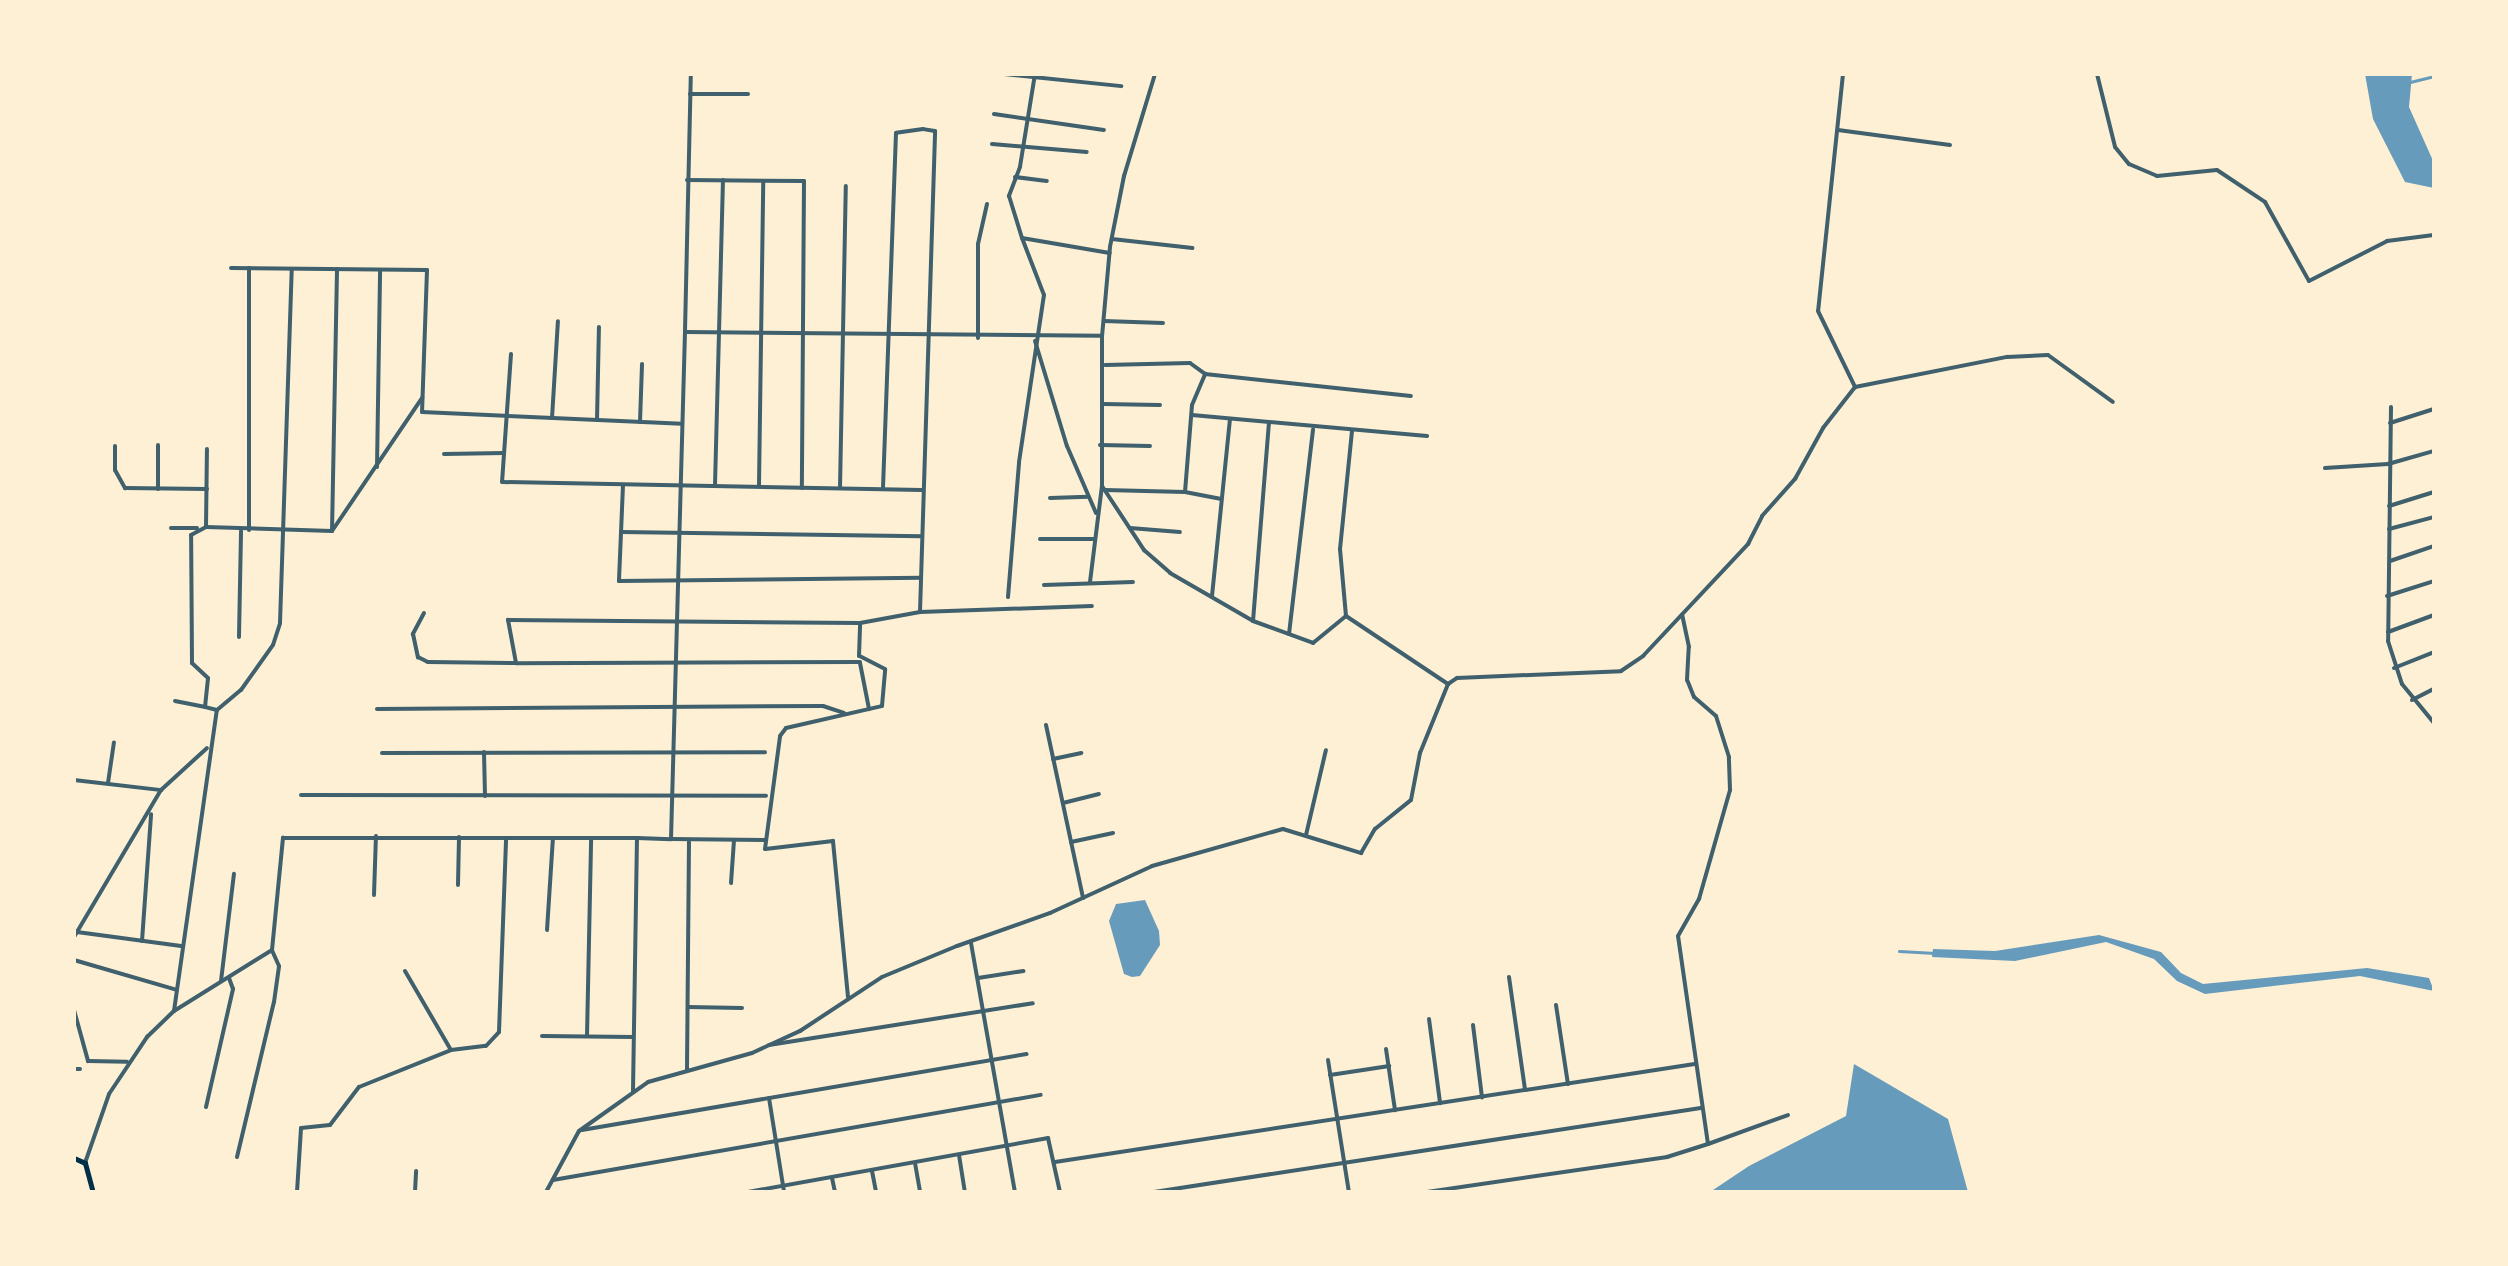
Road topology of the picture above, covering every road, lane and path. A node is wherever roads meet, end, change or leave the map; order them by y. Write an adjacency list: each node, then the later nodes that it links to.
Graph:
1 (691, 74): 8 (street)
2 (1004, 74): 6 (street)
3 (1155, 74): 27 (street)
4 (1843, 74): 13 (street)
5 (2097, 74): 25 (street)
6 (1035, 75): 7 (street); 11 (street)
7 (1121, 86)
8 (690, 94): 9 (street); 19 (street)
9 (748, 94)
10 (994, 114): 11 (street)
11 (1028, 118): 12 (street); 15 (street)
12 (1104, 130)
13 (1838, 130): 16 (street); 53 (street)
14 (992, 144): 15 (street)
15 (1024, 145): 17 (street); 18 (street)
16 (1950, 145)
17 (1087, 152)
18 (1015, 177): 22 (street); 26 (street)
19 (687, 180): 20 (street); 39 (street)
20 (723, 180): 21 (street); 40 (street)
21 (763, 181): 41 (street); 42 (street)
22 (1047, 181)
23 (846, 186): 43 (street)
24 (987, 204): 47 (street)
25 (2434, 235)
26 (1022, 238): 29 (street); 48 (street)
27 (1112, 239): 28 (street); 29 (street)
28 (1192, 248)
29 (1110, 253): 36 (street)
30 (231, 268): 31 (street)
31 (249, 268): 32 (street); 109 (street)
32 (292, 269): 33 (street); 111 (street)
33 (337, 269): 34 (street); 110 (street)
34 (380, 270): 55 (street); 83 (street)
35 (558, 321): 63 (street)
36 (1104, 321): 37 (street); 45 (street)
37 (1163, 323)
38 (599, 327): 65 (street)
39 (685, 332): 40 (street); 68 (street)
40 (719, 332): 41 (street); 86 (street)
41 (761, 334): 42 (street); 87 (street)
42 (803, 334): 43 (street); 88 (street)
43 (843, 334): 44 (street); 89 (street)
44 (885, 336): 46 (street); 46 (street); 93 (street)
45 (1102, 336): 48 (street); 51 (street)
46 (926, 337): 47 (street); 94 (street)
47 (978, 338): 48 (street)
48 (1034, 339): 97 (street); 127 (street)
49 (511, 354): 62 (street)
50 (642, 364): 66 (street)
51 (1105, 365): 52 (street); 57 (street)
52 (1205, 374): 54 (street); 61 (street)
53 (1855, 387): 56 (street); 132 (street)
54 (1411, 396)
55 (422, 398): 62 (street); 83 (street)
56 (2113, 402)
57 (1103, 404): 58 (street); 74 (street)
58 (1160, 405)
59 (2391, 407): 67 (street)
60 (2434, 409): 67 (street)
61 (1192, 415): 64 (street); 95 (street)
62 (508, 416): 63 (street); 79 (street)
63 (552, 418): 65 (street)
64 (1230, 419): 69 (street); 99 (street)
65 (597, 420): 66 (street)
66 (640, 422): 68 (street)
67 (2390, 423): 81 (street)
68 (682, 424): 85 (street)
69 (1269, 424): 70 (street); 136 (street)
70 (1313, 429): 71 (street); 139 (street)
71 (1352, 431): 72 (street); 134 (street)
72 (1427, 436)
73 (158, 445): 91 (street)
74 (1100, 445): 76 (street); 90 (street)
75 (115, 446): 91 (street)
76 (1150, 446)
77 (207, 449): 92 (street)
78 (2434, 451): 81 (street)
79 (504, 453): 80 (street); 84 (street)
80 (444, 454)
81 (2388, 464): 82 (street); 100 (street)
82 (2325, 468)
83 (377, 470): 110 (street)
84 (623, 485): 85 (street); 112 (street)
85 (680, 485): 86 (street); 114 (street)
86 (715, 486): 87 (street)
87 (759, 487): 88 (street)
88 (802, 488): 89 (street)
89 (840, 488): 93 (street)
90 (1104, 488): 95 (street); 101 (street); 106 (street)
91 (158, 489): 92 (street)
92 (207, 489): 103 (street)
93 (883, 489): 94 (street)
94 (922, 490): 115 (street)
95 (1185, 492): 99 (street)
96 (2434, 492): 100 (street)
97 (1088, 497): 98 (street); 101 (street)
98 (1050, 498)
99 (1221, 499): 128 (street)
100 (2389, 506): 107 (street)
101 (1096, 513): 117 (street)
102 (2434, 517): 107 (street)
103 (206, 527): 105 (street); 108 (street)
104 (171, 528): 105 (street)
105 (197, 528): 150 (street)
106 (1130, 528): 113 (street); 128 (street)
107 (2389, 529): 119 (street)
108 (241, 530): 109 (street); 140 (street)
109 (249, 531): 111 (street)
110 (332, 531): 111 (street)
111 (284, 532): 154 (street)
112 (621, 532): 114 (street); 120 (street)
113 (1180, 532)
114 (678, 534): 115 (street); 120 (street)
115 (922, 536): 121 (street)
116 (1040, 539): 117 (street)
117 (1093, 539): 123 (street)
118 (2434, 546): 119 (street)
119 (2390, 561): 126 (street)
120 (677, 578): 121 (street); 135 (street)
121 (921, 578): 130 (street)
122 (2434, 581): 126 (street)
123 (1090, 582): 124 (street); 125 (street)
124 (1133, 582)
125 (1044, 585)
126 (2387, 596): 138 (street)
127 (1008, 597)
128 (1212, 597): 136 (street)
129 (1092, 606): 130 (street)
130 (920, 612): 137 (street)
131 (424, 613): 143 (street)
132 (1682, 615): 146 (street); 229 (street)
133 (2434, 615): 138 (street)
134 (1346, 616): 139 (street); 146 (street)
135 (675, 620): 137 (street); 143 (street); 144 (street)
136 (1253, 621): 139 (street)
137 (860, 623): 142 (street)
138 (2388, 632): 145 (street)
139 (1289, 634)
140 (239, 637)
141 (2434, 652): 145 (street)
142 (859, 659): 144 (street); 153 (street); 153 (street)
143 (516, 663): 144 (street)
144 (674, 664): 151 (street)
145 (2394, 668): 148 (street)
146 (1448, 684): 178 (street)
147 (2434, 689): 148 (street)
148 (2412, 700): 156 (street)
149 (175, 701): 150 (street)
150 (205, 707): 154 (street)
151 (673, 707): 152 (street); 155 (street); 162 (street)
152 (377, 709)
153 (869, 709): 155 (street)
154 (217, 710): 159 (street)
155 (846, 714): 187 (street)
156 (2434, 723)
157 (1046, 725): 166 (street)
158 (114, 742): 168 (street)
159 (208, 746): 169 (street); 199 (street)
160 (1326, 750): 178 (street)
161 (484, 752): 162 (street); 164 (street); 172 (street)
162 (672, 752): 163 (street); 174 (street)
163 (765, 752)
164 (382, 753)
165 (1081, 753): 166 (street)
166 (1053, 759): 175 (street)
167 (74, 780): 168 (street)
168 (108, 783): 169 (street)
169 (161, 790): 176 (street)
170 (1099, 794): 175 (street)
171 (301, 795): 172 (street)
172 (485, 796): 174 (street)
173 (766, 796): 174 (street)
174 (670, 797): 185 (street)
175 (1063, 803): 189 (street)
176 (151, 812): 196 (street); 197 (street)
177 (1113, 833): 189 (street)
178 (1306, 835): 194 (street)
179 (376, 836): 180 (street); 193 (street); 200 (street)
180 (459, 837): 181 (street); 192 (street)
181 (506, 837): 182 (street); 224 (street)
182 (553, 838): 183 (street); 195 (street)
183 (591, 838): 184 (street); 220 (street)
184 (637, 838): 185 (street); 221 (street)
185 (671, 839): 188 (street)
186 (734, 840): 187 (street); 188 (street); 191 (street)
187 (766, 840): 209 (street)
188 (689, 842): 212 (street)
189 (1071, 842): 194 (street)
190 (234, 874): 207 (street)
191 (731, 883)
192 (458, 885)
193 (374, 895)
194 (1083, 898): 198 (street)
195 (547, 930)
196 (76, 935): 197 (street)
197 (142, 941): 199 (street)
198 (971, 943): 206 (street); 209 (street)
199 (181, 946): 208 (street)
200 (272, 950): 205 (street); 251 (street)
201 (74, 960): 208 (street)
202 (405, 971): 224 (street)
203 (1023, 971): 206 (street)
204 (1509, 977): 234 (street)
205 (229, 978): 207 (street); 241 (street)
206 (978, 978): 216 (street)
207 (221, 981): 215 (street)
208 (177, 990): 215 (street)
209 (848, 997): 222 (street)
210 (1033, 1003): 216 (street)
211 (1556, 1005): 233 (street)
212 (688, 1007): 213 (street); 231 (street)
213 (742, 1008)
214 (74, 1010): 228 (street)
215 (174, 1011): 228 (street)
216 (983, 1011): 222 (street); 226 (street)
217 (1429, 1019): 240 (street)
218 (1473, 1025): 237 (street)
219 (542, 1036): 220 (street)
220 (587, 1036): 221 (street)
221 (633, 1037): 235 (street)
222 (767, 1045): 231 (street)
223 (1386, 1049): 230 (street)
224 (451, 1050): 263 (street)
225 (1027, 1054): 226 (street)
226 (992, 1059): 238 (street); 239 (street)
227 (1328, 1060): 232 (street)
228 (127, 1062): 254 (street)
229 (1695, 1064): 233 (street); 242 (street)
230 (1389, 1066): 232 (street); 243 (street)
231 (687, 1069): 235 (street)
232 (1330, 1075): 245 (street)
233 (1568, 1084): 234 (street)
234 (1526, 1090): 237 (street)
235 (633, 1091): 246 (street)
236 (1041, 1095): 239 (street)
237 (1482, 1097): 240 (street)
238 (769, 1098): 246 (street); 247 (street)
239 (1000, 1102): 247 (street); 249 (street)
240 (1440, 1103): 243 (street)
241 (206, 1107)
242 (1701, 1108): 248 (street); 256 (street)
243 (1395, 1110): 245 (street)
244 (1788, 1115): 248 (street)
245 (1337, 1119): 253 (street); 256 (street)
246 (579, 1131): 260 (street)
247 (777, 1142): 260 (street); 261 (street)
248 (1708, 1144): 275 (street)
249 (1008, 1148): 250 (street); 253 (street); 271 (street)
250 (959, 1155): 255 (street); 270 (street)
251 (237, 1157)
252 (74, 1158): 254 (main road)
253 (1055, 1162): 272 (street)
254 (85, 1163): 262 (main road)
255 (915, 1163): 258 (street); 269 (street)
256 (1344, 1163): 273 (street); 274 (street)
257 (416, 1171): 264 (street)
258 (872, 1171): 259 (street); 268 (street)
259 (832, 1178): 261 (street); 267 (street)
260 (553, 1180): 265 (street)
261 (783, 1189): 266 (street)
262 (93, 1192)
263 (297, 1192)
264 (415, 1192)
265 (546, 1192)
266 (748, 1192)
267 (835, 1192)
268 (876, 1192)
269 (920, 1192)
270 (965, 1192)
271 (1015, 1192)
272 (1060, 1192)
273 (1154, 1192)
274 (1349, 1192)
275 (1427, 1192)

